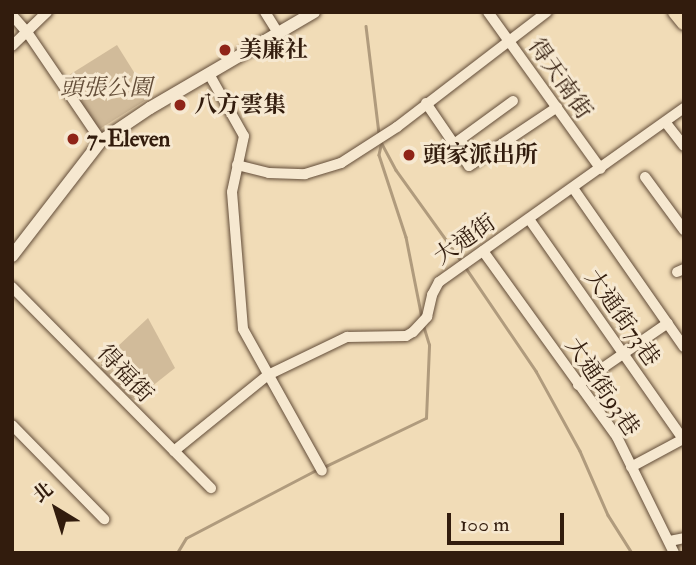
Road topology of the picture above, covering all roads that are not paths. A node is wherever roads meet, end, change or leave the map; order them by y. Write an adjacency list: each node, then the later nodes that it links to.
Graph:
1 (47, 12): 9 (street)
2 (265, 12): 10 (street)
3 (314, 12): 10 (street)
4 (488, 12): 11 (street, 得天南街)
5 (547, 12): 11 (street)
6 (675, 12): 8 (main road)
7 (12, 15): 9 (street)
8 (684, 23)
9 (27, 32): 12 (street); 19 (street)
10 (279, 34): 13 (street)
11 (510, 42): 15 (street); 16 (street, 得天南街)
12 (12, 46)
13 (209, 74): 19 (street); 22 (street)
14 (513, 101): 20 (street)
15 (426, 103): 20 (street); 22 (street)
16 (557, 107): 20 (street); 23 (street, 得天南街)
17 (684, 108): 18 (street, 大通街)
18 (666, 122): 21 (street); 23 (street, 大通街)
19 (100, 141): 29 (street)
20 (454, 144)
21 (684, 146)
22 (237, 165): 34 (street)
23 (601, 169): 25 (street, 大通街)
24 (645, 177): 27 (street)
25 (573, 188): 26 (street, 大通街); 31 (street)
26 (529, 219): 28 (street, 大通街); 33 (street, 大通街73巷)
27 (684, 230)
28 (483, 251): 34 (street, 大通街); 35 (street, 大通街93巷)
29 (12, 256)
30 (12, 287): 38 (street, 得福街)
31 (668, 323): 32 (street); 33 (street)
32 (684, 347)
33 (624, 354): 35 (street); 37 (street, 大通街73巷)
34 (268, 375): 38 (street, 大通街); 40 (street)
35 (578, 384): 39 (street, 大通街93巷)
36 (12, 425): 42 (street)
37 (683, 439): 39 (street)
38 (174, 451): 41 (street, 得福街)
39 (631, 467): 44 (street, 大通街93巷)
40 (322, 471)
41 (211, 488)
42 (104, 519)
43 (684, 538): 44 (street)
44 (670, 541): 45 (street, 大通街93巷)
45 (674, 553)

